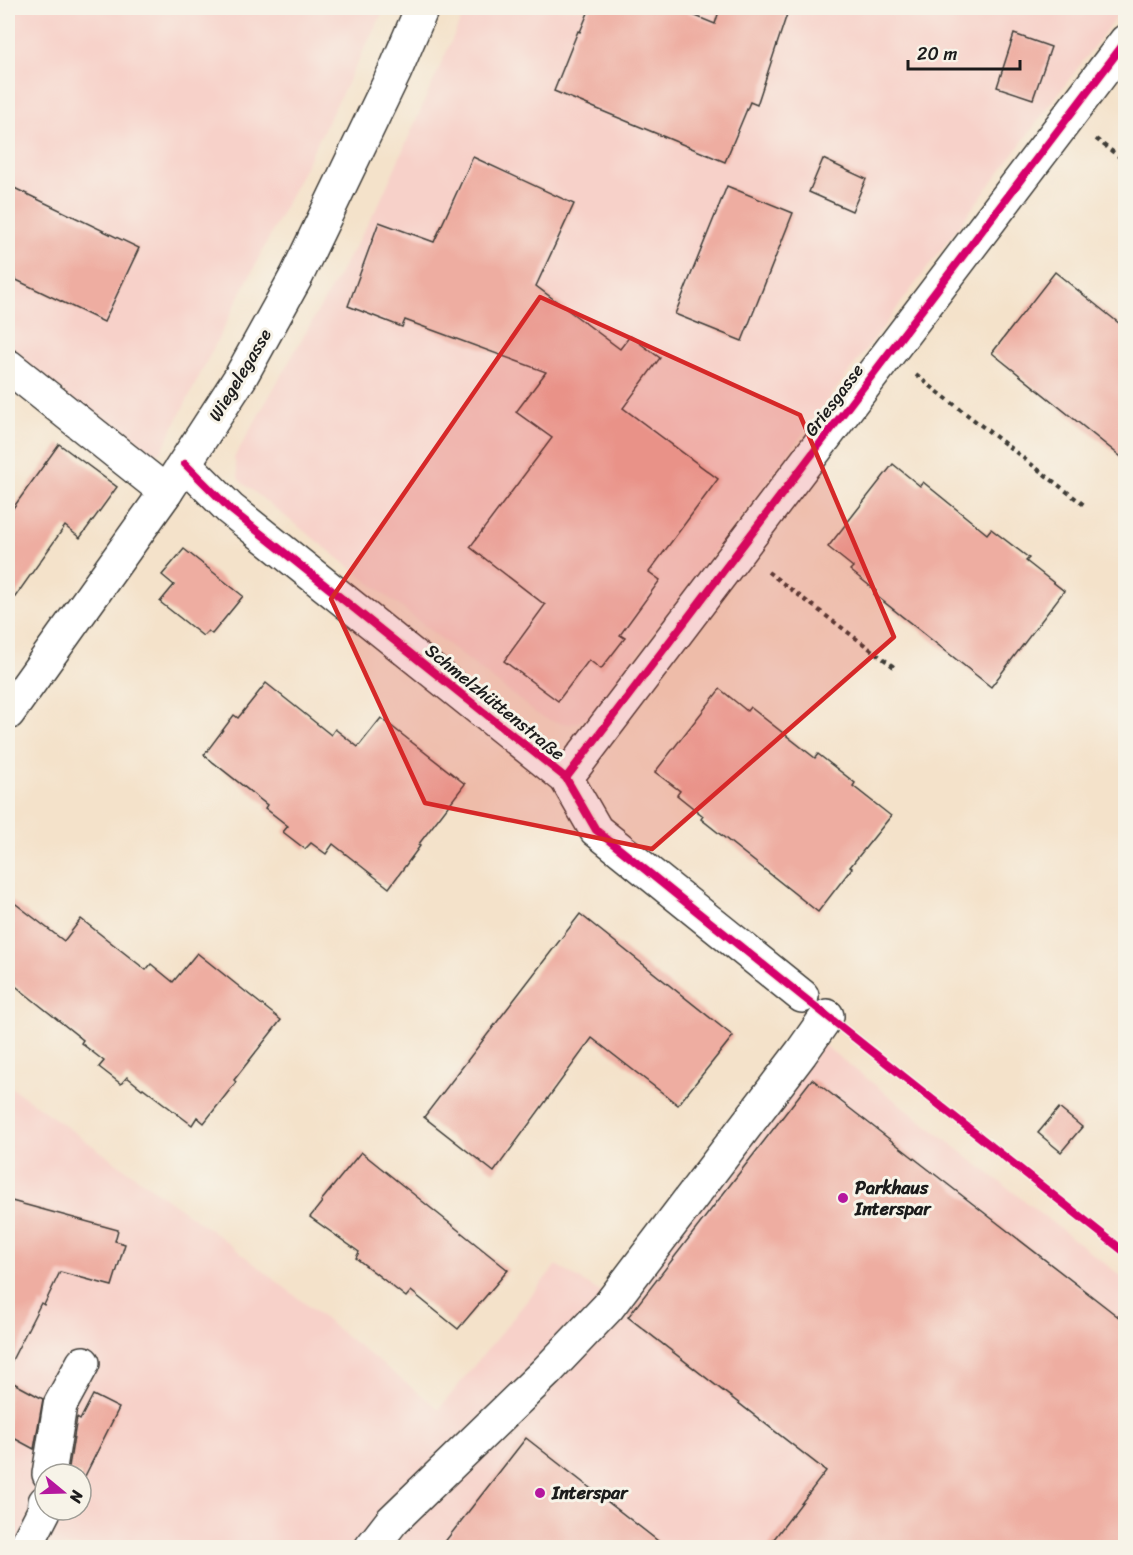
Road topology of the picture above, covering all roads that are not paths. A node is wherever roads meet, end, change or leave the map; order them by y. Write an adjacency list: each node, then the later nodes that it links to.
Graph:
1 (422, 8): 4 (street, Wiegelegasse)
2 (1125, 41): 7 (street, Griesgasse)
3 (8, 366): 5 (street)
4 (185, 464): 5 (street, Wiegelegasse); 7 (street, Schmelzhüttenstraße)
5 (166, 492): 6 (street, Wiegelegasse)
6 (8, 714)
7 (566, 778): 12 (street, Schmelzhüttenstraße)
8 (83, 1363): 9 (street)
9 (51, 1462)
10 (38, 1522): 11 (street)
11 (25, 1548)
12 (371, 1548)

